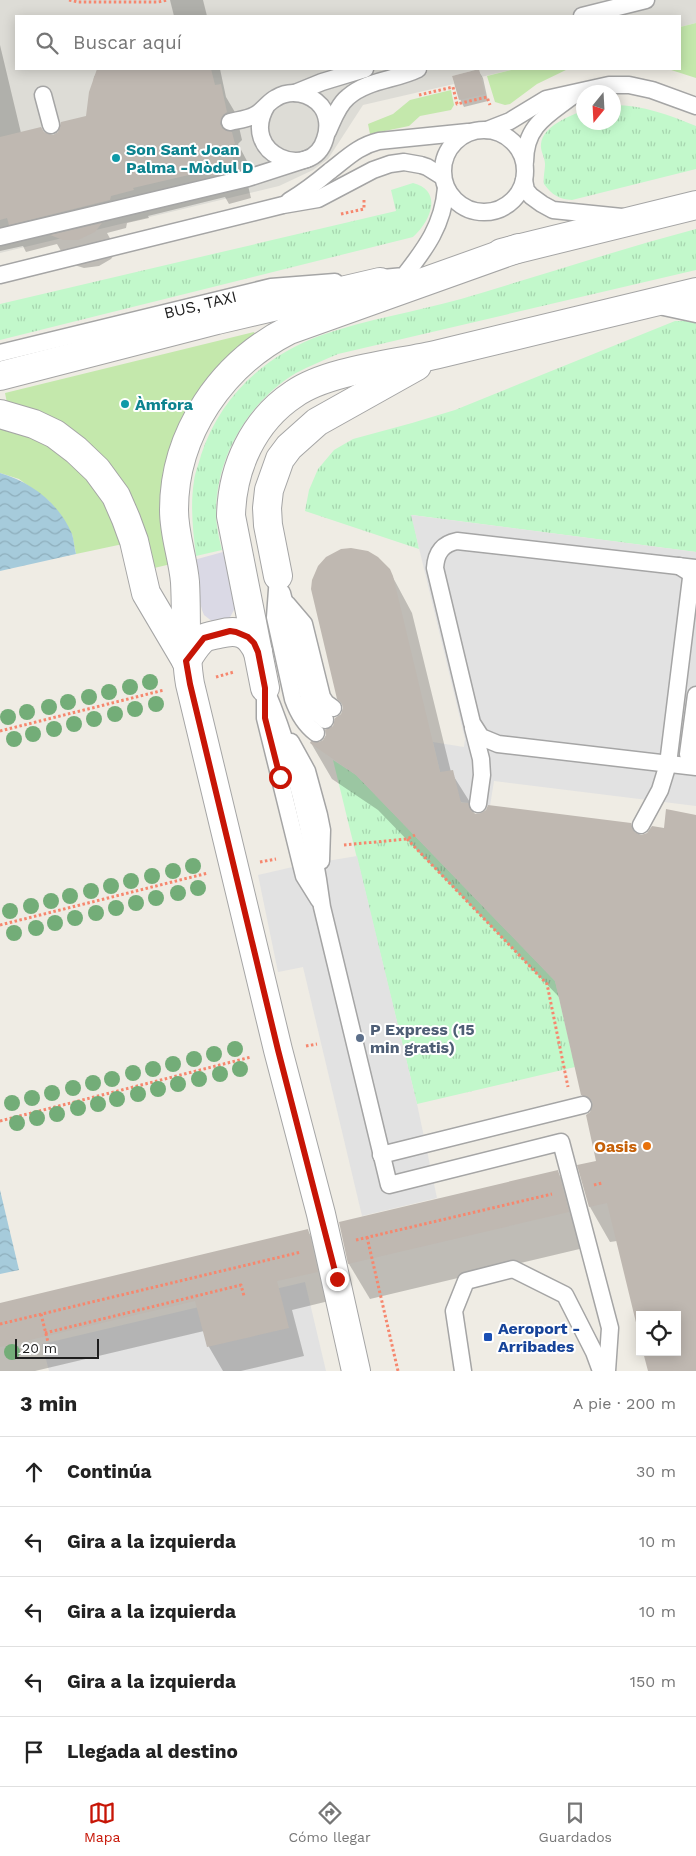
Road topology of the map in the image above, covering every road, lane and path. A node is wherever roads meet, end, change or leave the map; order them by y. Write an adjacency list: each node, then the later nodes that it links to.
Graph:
1 (69, 0): 2 (path)
2 (168, 0)
3 (646, 0): 4 (lane)
4 (586, 15)
5 (362, 70): 8 (lane)
6 (415, 70): 15 (lane)
7 (621, 86): 12 (lane)
8 (295, 93): 11 (lane); 15 (lane)
9 (576, 93): 16 (lane); 18 (lane)
10 (44, 95): 14 (lane)
11 (267, 105): 13 (lane); 17 (lane)
12 (696, 106)
13 (230, 122)
14 (51, 124)
15 (328, 131): 17 (lane)
16 (480, 131): 18 (lane); 19 (lane); 20 (lane)
17 (307, 159): 23 (lane)
18 (524, 173): 19 (lane); 22 (lane)
19 (444, 182): 20 (lane); 26 (lane)
20 (283, 205): 25 (lane)
21 (696, 205): 22 (street)
22 (636, 219): 24 (street)
23 (0, 237)
24 (519, 248): 26 (street); 38 (street)
25 (0, 275)
26 (404, 276): 30 (lane, BUS, TAXI); 32 (street)
27 (696, 292): 28 (street)
28 (634, 306): 29 (lane); 31 (street)
29 (696, 314)
30 (0, 353)
31 (438, 354): 36 (street); 37 (street)
32 (0, 376)
33 (0, 414): 38 (street)
34 (679, 566): 35 (lane); 41 (lane); 43 (lane)
35 (696, 568)
36 (280, 587): 36 (lane)
37 (258, 652): 38 (street); 39 (street)
38 (188, 672): 42 (path); 50 (street)
39 (265, 688): 48 (lane); 48 (lane)
40 (696, 695): 44 (lane)
41 (472, 724): 43 (lane); 45 (lane)
42 (0, 731)
43 (668, 764): 44 (lane); 46 (lane)
44 (696, 766)
45 (478, 804)
46 (641, 825)
47 (407, 839): 51 (path)
48 (322, 907): 53 (lane)
49 (317, 1044): 50 (path)
50 (278, 1050): 52 (path); 59 (street)
51 (578, 1107): 53 (lane)
52 (0, 1121)
53 (381, 1156): 63 (lane)
54 (367, 1237): 60 (path)
55 (244, 1296): 57 (path)
56 (41, 1314): 57 (path)
57 (45, 1333): 58 (path)
58 (48, 1342)
59 (356, 1371)
60 (398, 1371)
61 (463, 1371): 62 (lane)
62 (601, 1371)
63 (607, 1371)

